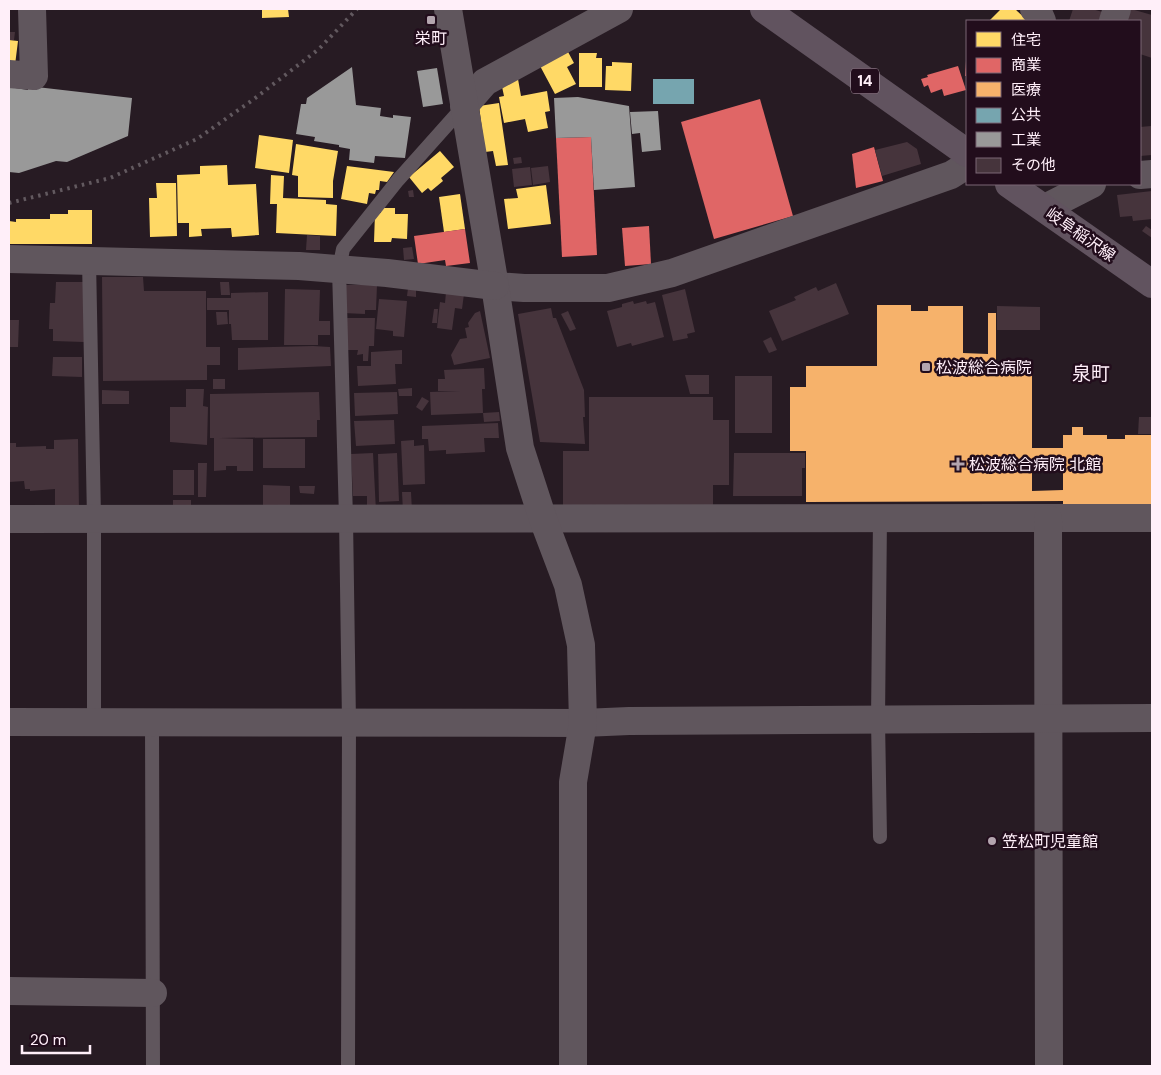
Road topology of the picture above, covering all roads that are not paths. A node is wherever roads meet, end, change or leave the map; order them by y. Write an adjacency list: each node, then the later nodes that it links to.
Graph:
1 (32, 9): 7 (street)
2 (448, 9): 8 (street)
3 (619, 9): 8 (street)
4 (764, 9): 9 (main road, 14)
5 (1034, 9): 6 (street)
6 (1042, 20)
7 (9, 74)
8 (464, 106): 16 (lane); 18 (street)
9 (966, 152)
10 (966, 166): 18 (street)
11 (1010, 185): 13 (main road, 岐阜稲沢線)
12 (1090, 185): 13 (street)
13 (1045, 208): 17 (main road, 岐阜稲沢線)
14 (9, 259): 15 (street)
15 (89, 260): 16 (street); 20 (lane)
16 (339, 269): 18 (street); 21 (lane)
17 (1152, 284)
18 (495, 286): 24 (street)
19 (880, 517): 24 (street); 25 (street); 28 (lane)
20 (94, 518): 21 (street); 23 (street); 30 (lane)
21 (346, 518): 24 (street); 32 (lane)
22 (1152, 518): 25 (street)
23 (9, 519)
24 (543, 519): 33 (street)
25 (1048, 519): 26 (street)
26 (1048, 718): 27 (street); 28 (street); 40 (street)
27 (1152, 718)
28 (878, 720): 33 (street); 34 (lane)
29 (9, 722): 30 (street)
30 (94, 722): 31 (street)
31 (152, 722): 32 (street); 36 (lane)
32 (349, 722): 33 (street); 38 (lane)
33 (583, 723): 39 (street)
34 (880, 837)
35 (9, 991): 36 (street)
36 (152, 993): 37 (lane)
37 (153, 1066)
38 (348, 1066)
39 (573, 1066)
40 (1049, 1066)

